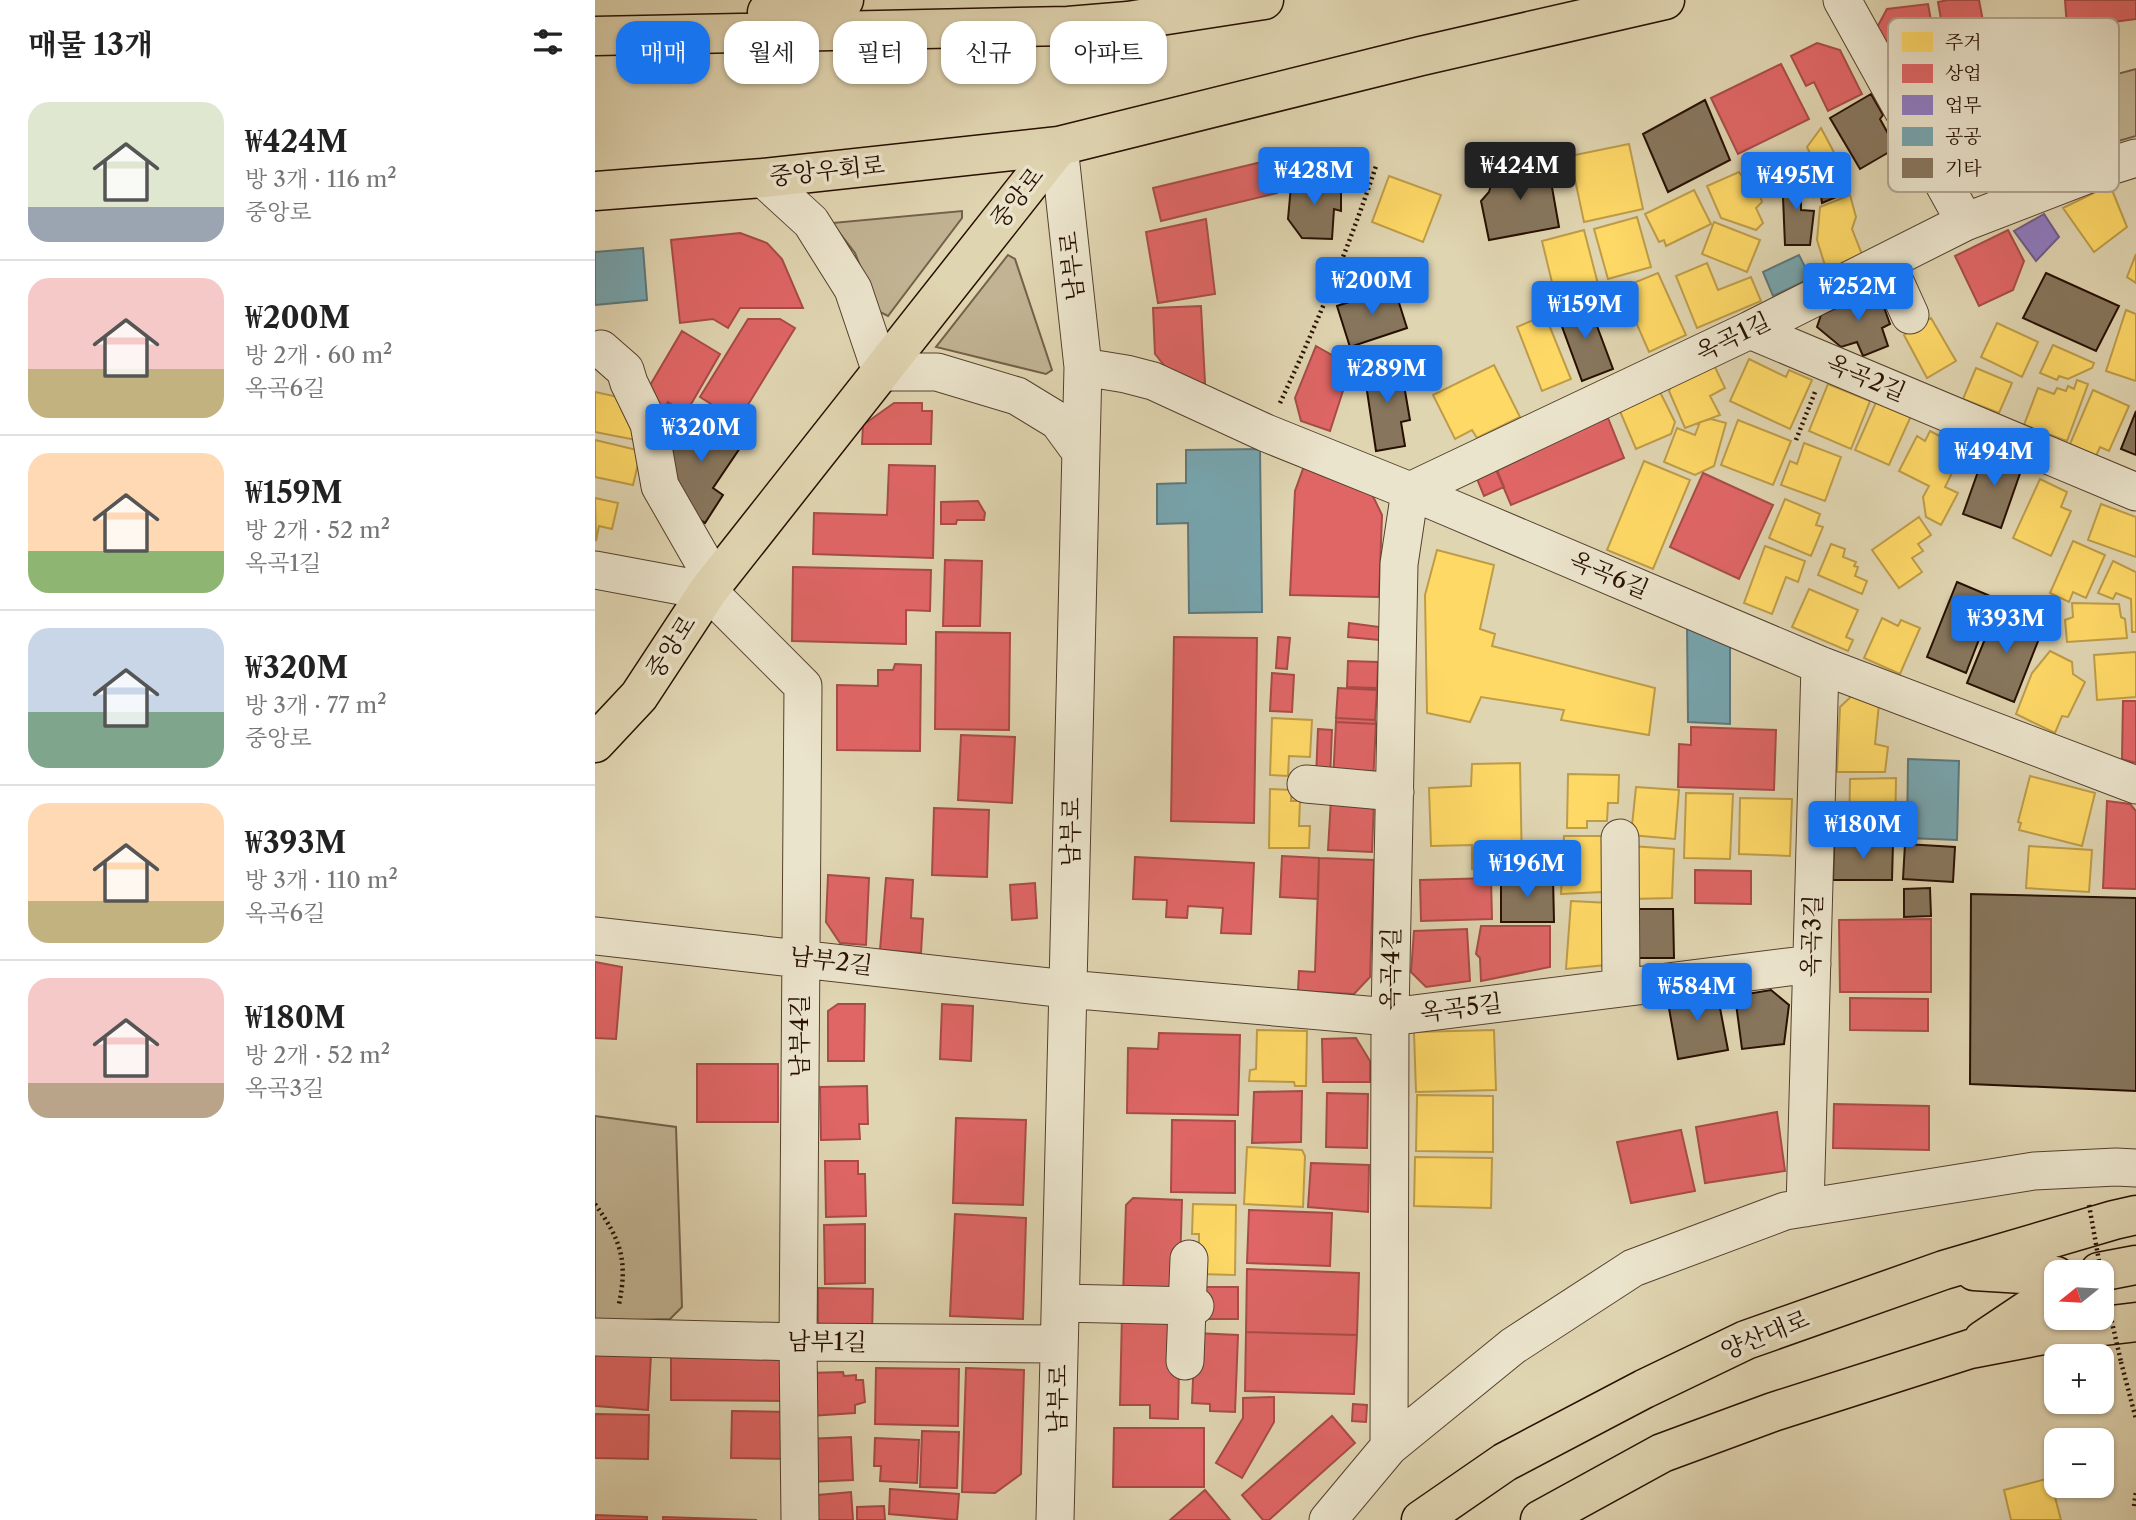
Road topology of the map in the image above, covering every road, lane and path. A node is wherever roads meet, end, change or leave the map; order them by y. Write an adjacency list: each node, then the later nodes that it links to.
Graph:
1 (844, 0): 5 (main road)
2 (1264, 0): 5 (main road)
3 (1665, 0): 7 (main road, 중앙로)
4 (1842, 0): 6 (street)
5 (595, 34)
6 (1888, 83)
7 (1059, 146): 11 (main road, 중앙우회로); 20 (street, 남부로); 22 (main road, 중앙로)
8 (2136, 158): 9 (street, 옥곡1길)
9 (2119, 163)
10 (1376, 166): 23 (path)
11 (763, 178): 12 (main road, 중앙우회로); 22 (street)
12 (595, 191)
13 (1948, 192): 15 (street)
14 (2043, 192): 15 (street, 옥곡1길)
15 (1965, 222): 16 (street, 옥곡1길)
16 (1886, 262): 17 (street); 18 (street, 옥곡1길)
17 (1910, 315)
18 (1750, 330): 19 (street, 옥곡2길); 26 (street, 옥곡1길)
19 (1827, 362): 24 (path); 27 (street, 옥곡2길)
20 (1083, 368): 23 (street, 옥곡6길); 25 (street, 남부로)
21 (609, 370): 29 (street, 남부4길)
22 (880, 372): 25 (street); 29 (main road, 중앙로)
23 (1266, 433): 26 (street, 옥곡6길)
24 (1796, 440)
25 (1080, 451): 40 (street, 남부로)
26 (1410, 491): 30 (street, 옥곡6길); 34 (street, 옥곡4길)
27 (2136, 492)
28 (595, 570): 29 (street)
29 (712, 586): 31 (main road, 중앙로); 37 (street, 남부4길)
30 (1820, 665): 33 (street, 옥곡6길); 38 (street, 옥곡3길)
31 (595, 743)
32 (1306, 784): 34 (street)
33 (2136, 785)
34 (1395, 792): 41 (street, 옥곡4길)
35 (1620, 838): 39 (street)
36 (595, 936): 37 (street, 남부2길)
37 (801, 958): 40 (street, 남부2길); 59 (street, 남부4길)
38 (1812, 964): 39 (street, 옥곡5길); 45 (street, 옥곡3길)
39 (1621, 988): 41 (street, 옥곡5길)
40 (1067, 989): 41 (street, 옥곡5길); 54 (street, 남부로)
41 (1390, 1017): 64 (street, 옥곡4길)
42 (2129, 1164): 45 (street)
43 (595, 1204): 58 (path)
44 (2089, 1205): 48 (path, bridge)
45 (1805, 1208): 64 (street)
46 (2136, 1215): 51 (main road, 양산대로)
47 (1189, 1259): 55 (street)
48 (2098, 1260)
49 (2136, 1265): 50 (main road)
50 (2114, 1269)
51 (1944, 1270): 52 (main road); 70 (main road, 양산대로)
52 (2044, 1275)
53 (2044, 1299): 61 (main road)
54 (1061, 1303): 55 (street); 60 (street, 남부로)
55 (1191, 1306): 62 (street)
56 (2136, 1322): 61 (main road)
57 (2114, 1328): 63 (path, bridge)
58 (602, 1337): 59 (street, 남부1길)
59 (798, 1342): 60 (street, 남부1길); 67 (street, 남부4길)
60 (1059, 1344): 68 (street, 남부로)
61 (1970, 1349): 71 (main road)
62 (1185, 1361)
63 (2136, 1419)
64 (1389, 1447): 69 (street)
65 (2136, 1491): 66 (path)
66 (2134, 1506)
67 (800, 1520)
68 (1055, 1520)
69 (1328, 1520)
70 (1421, 1520)
71 (1541, 1520)

